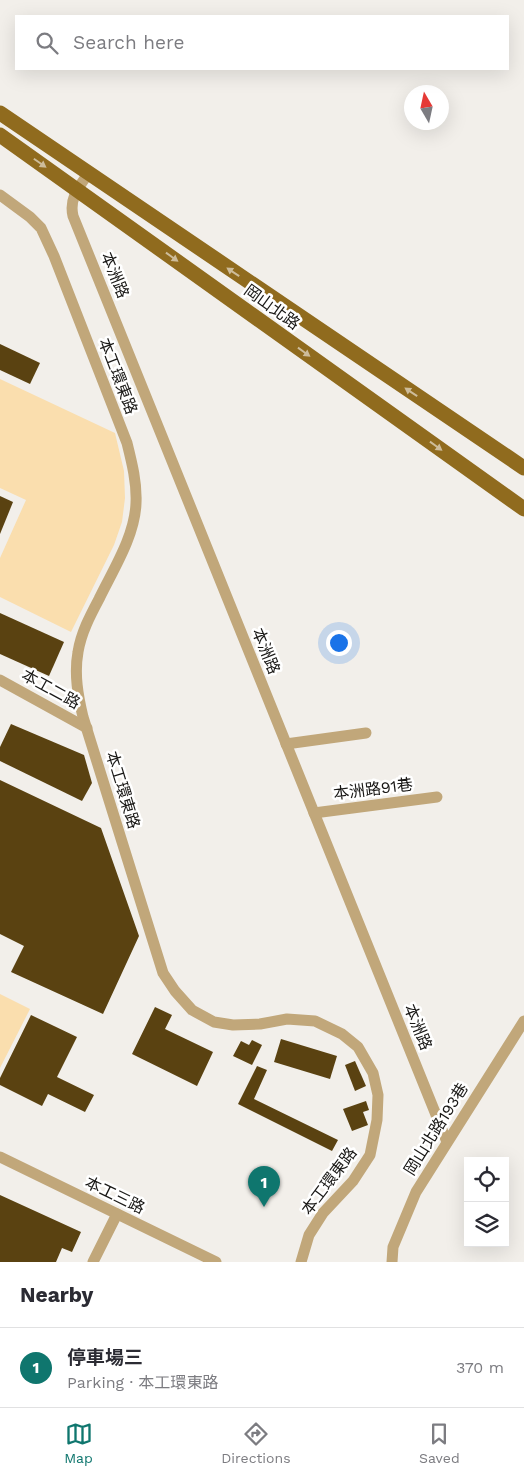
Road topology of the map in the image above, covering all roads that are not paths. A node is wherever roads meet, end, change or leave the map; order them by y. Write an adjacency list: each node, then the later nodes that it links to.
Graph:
1 (0, 113): 3 (main road, 岡山北路)
2 (0, 135): 4 (main road, 岡山北路, one-way to 4)
3 (88, 174): 4 (street, 本洲路); 6 (main road, 岡山北路, one-way to 3)
4 (77, 189): 7 (main road, 岡山北路, one-way to 7); 11 (street, 本洲路)
5 (0, 195): 9 (street, 本工環東路)
6 (524, 468)
7 (524, 509)
8 (0, 680): 9 (street, 本工二路)
9 (87, 728): 20 (street, 本工環東路)
10 (366, 733): 11 (street)
11 (286, 744): 13 (street, 本洲路)
12 (436, 797): 13 (street, 本洲路91巷)
13 (314, 813): 15 (street, 本洲路)
14 (524, 1022): 15 (street, 岡山北路193巷)
15 (447, 1142): 21 (street, 岡山北路193巷)
16 (0, 1157): 17 (street, 本工三路)
17 (117, 1214): 18 (street); 19 (street, 本工三路)
18 (92, 1262)
19 (216, 1262)
20 (301, 1262)
21 (392, 1262)

